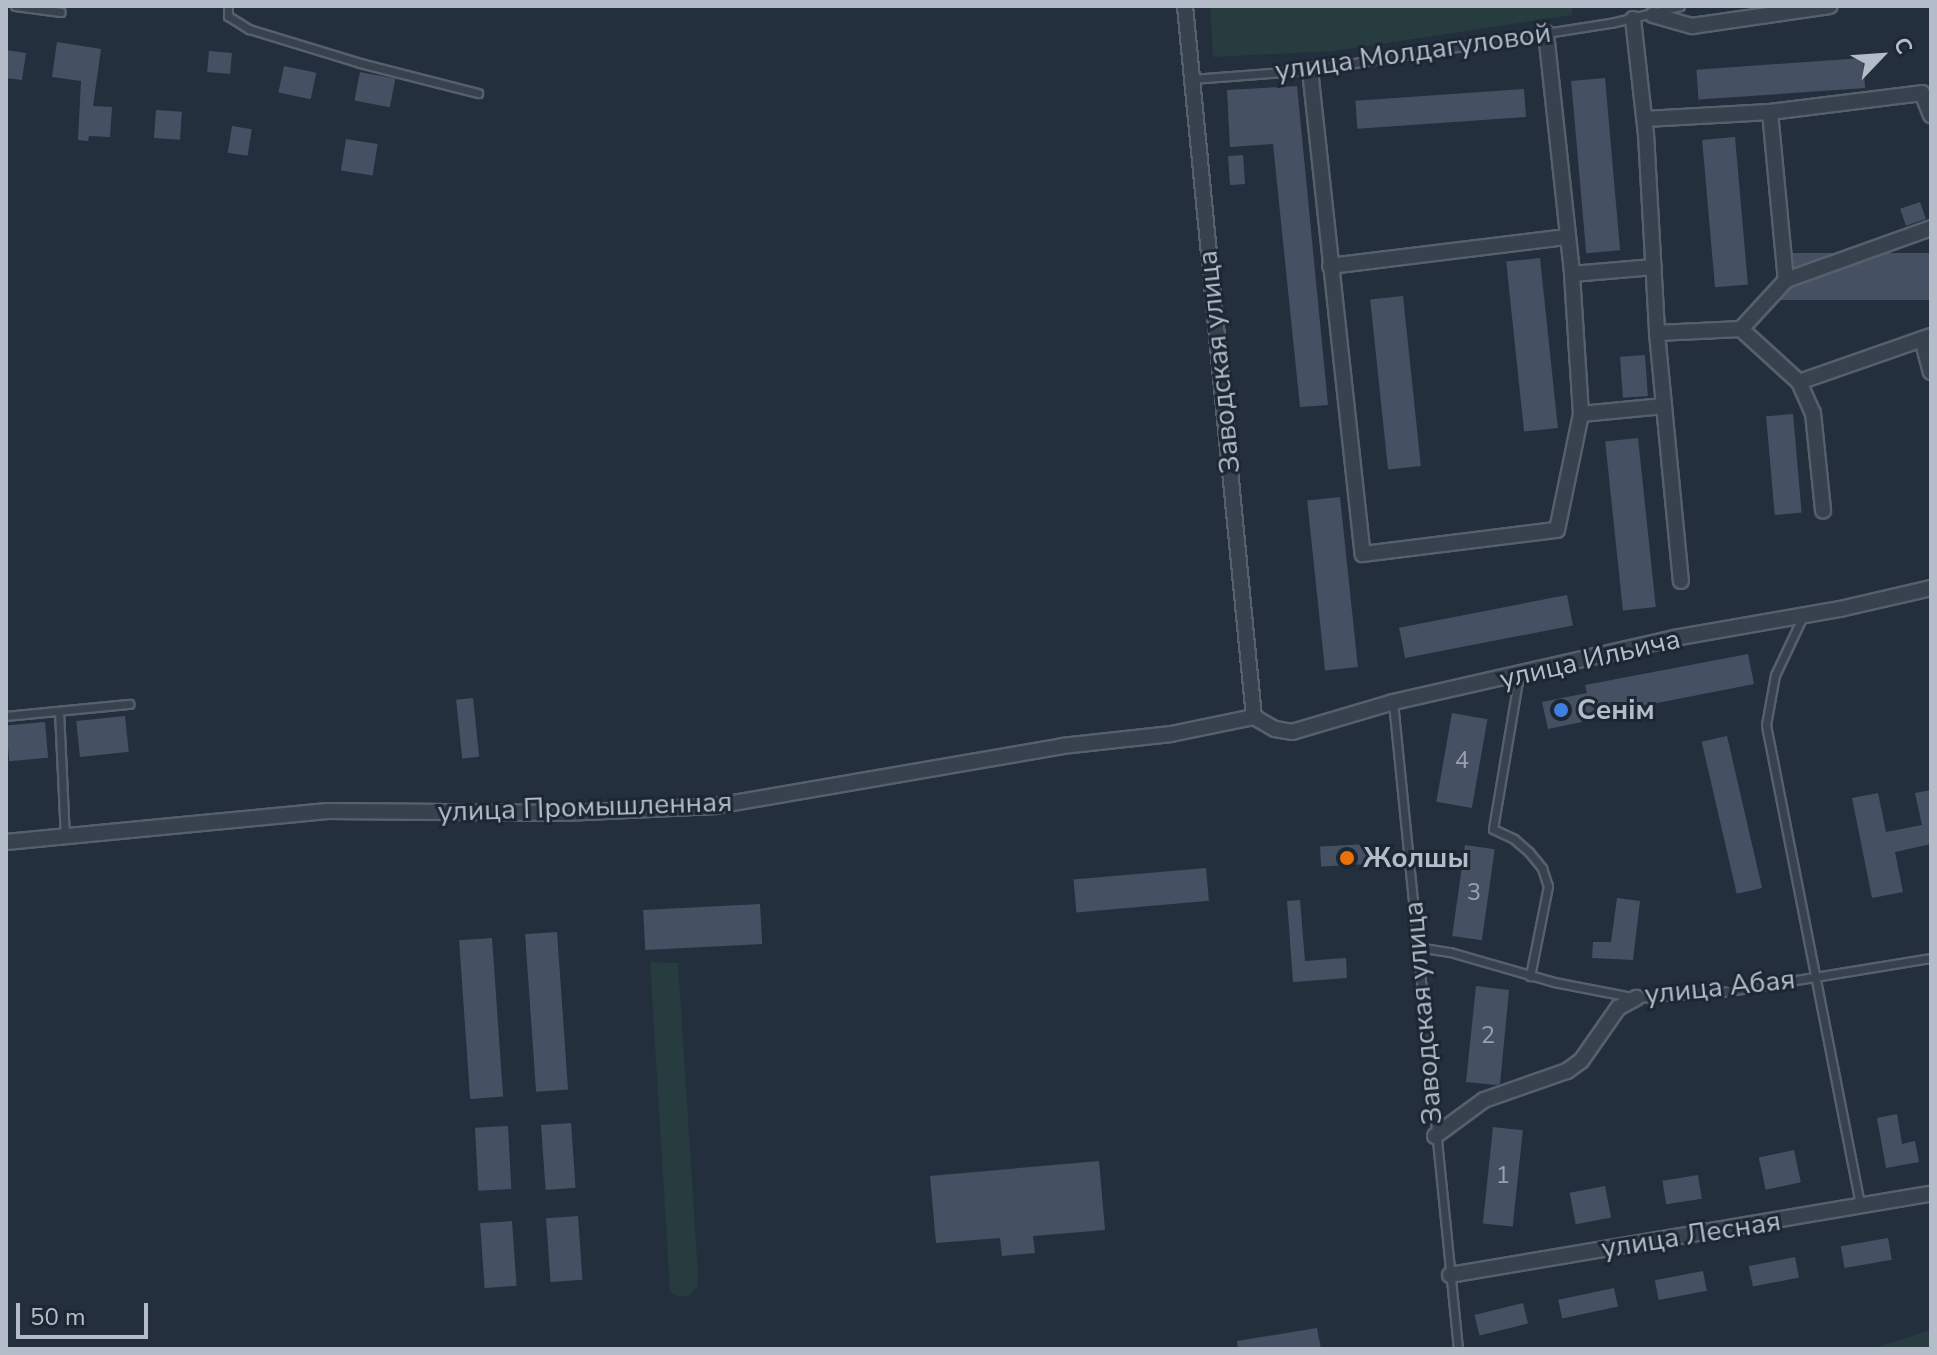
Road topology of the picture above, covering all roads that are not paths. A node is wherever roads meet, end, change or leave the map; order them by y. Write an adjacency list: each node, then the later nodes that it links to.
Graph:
1 (15, 6): 6 (lane)
2 (228, 6): 12 (lane)
3 (1185, 6): 11 (street, Заводская улица)
4 (1680, 6): 7 (lane, улица Молдагуловой)
5 (1830, 6): 7 (street)
6 (61, 12)
7 (1653, 15): 8 (lane, улица Молдагуловой)
8 (1633, 19): 9 (lane, улица Молдагуловой); 15 (street)
9 (1546, 33): 10 (lane, улица Молдагуловой); 17 (street)
10 (1310, 70): 11 (lane, улица Молдагуловой); 18 (street)
11 (1192, 79): 38 (street, Заводская улица)
12 (478, 93)
13 (1770, 112): 14 (street); 15 (street); 21 (street)
14 (1931, 115)
15 (1645, 119): 19 (street)
16 (1931, 228): 21 (street)
17 (1567, 237): 18 (street); 20 (street)
18 (1330, 266): 28 (street)
19 (1654, 267): 20 (street); 23 (street)
20 (1572, 274): 28 (street)
21 (1786, 280): 22 (street)
22 (1741, 329): 23 (street); 26 (street)
23 (1657, 333): 27 (street)
24 (1927, 338): 25 (street); 26 (street)
25 (1931, 372)
26 (1799, 382): 29 (street)
27 (1664, 406): 28 (street); 30 (street)
28 (1581, 414)
29 (1823, 510)
30 (1681, 581)
31 (1931, 588): 32 (street, улица Ильича)
32 (1803, 616): 33 (street, улица Ильича); 44 (lane)
33 (1519, 675): 34 (street, улица Ильича); 43 (lane)
34 (1393, 702): 38 (street, улица Ильича); 41 (lane, Заводская улица)
35 (129, 704): 36 (lane)
36 (59, 711): 37 (lane); 39 (lane)
37 (6, 716)
38 (1254, 717): 39 (street, улица Промышленная)
39 (65, 836): 40 (street, улица Промышленная)
40 (6, 842)
41 (1417, 947): 43 (lane, улица Абая); 46 (lane, Заводская улица)
42 (1931, 958): 44 (lane, улица Абая)
43 (1530, 976): 45 (lane, улица Абая)
44 (1814, 977): 45 (lane, улица Абая); 48 (lane)
45 (1636, 998): 46 (street)
46 (1435, 1136): 49 (lane, Заводская улица)
47 (1931, 1194): 48 (street, улица Лесная)
48 (1860, 1207): 49 (street, улица Лесная)
49 (1450, 1275): 50 (lane, Заводская улица)
50 (1458, 1349)

